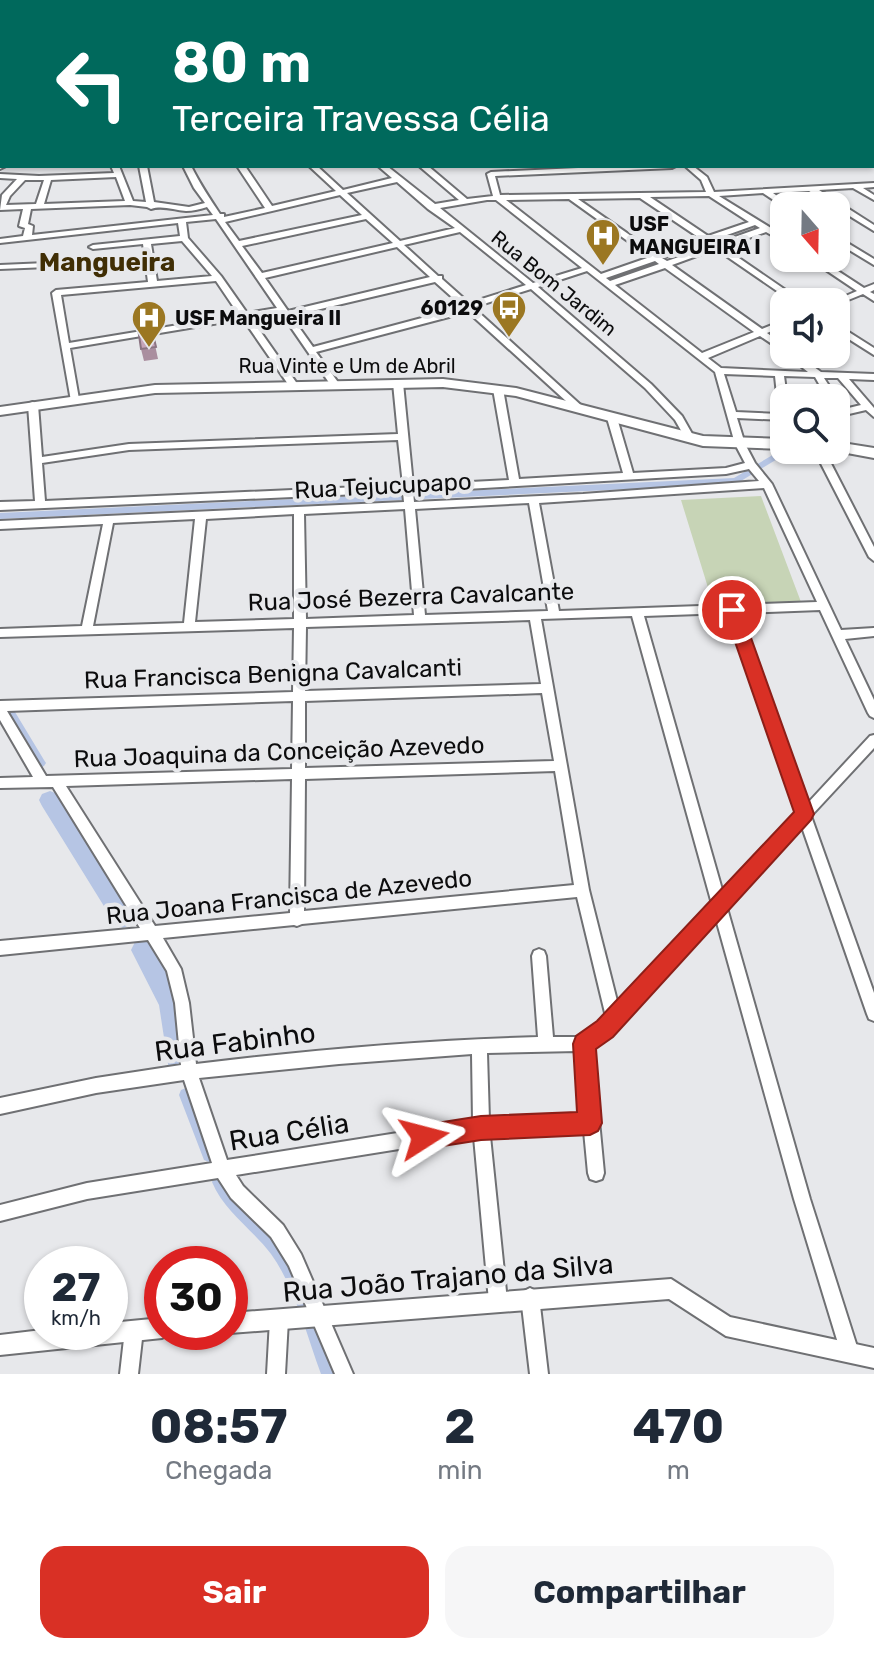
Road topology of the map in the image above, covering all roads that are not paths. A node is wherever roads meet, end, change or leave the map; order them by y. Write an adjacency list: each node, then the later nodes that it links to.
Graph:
1 (143, 168): 33 (street)
2 (188, 168): 30 (street)
3 (242, 168): 36 (street)
4 (315, 168): 21 (street)
5 (384, 168): 16 (street, Rua Bom Jardim)
6 (425, 168): 28 (street)
7 (520, 168): 12 (street)
8 (624, 168): 12 (street)
9 (691, 168): 22 (street)
10 (488, 169): 12 (street); 25 (street)
11 (116, 170): 15 (street); 29 (street)
12 (504, 173)
13 (0, 176): 14 (street)
14 (22, 178): 15 (street); 35 (street)
15 (48, 178): 32 (street)
16 (398, 179): 21 (street); 34 (street, Rua Bom Jardim)
17 (874, 185): 18 (street)
18 (854, 186): 19 (street); 27 (street)
19 (810, 188): 20 (street); 42 (street)
20 (763, 190): 22 (street); 23 (street)
21 (343, 193): 36 (street); 37 (street)
22 (711, 194): 24 (street); 39 (street)
23 (770, 195)
24 (643, 196): 26 (street); 48 (street)
25 (497, 197): 26 (street); 28 (street); 61 (street)
26 (571, 197): 56 (street)
27 (874, 198)
28 (464, 200): 34 (street)
29 (130, 203): 32 (street); 33 (street)
30 (211, 204): 33 (street); 38 (street)
31 (28, 207): 32 (street); 35 (street); 47 (street)
32 (39, 207)
33 (151, 207)
34 (431, 207): 43 (street, Rua Bom Jardim)
35 (1, 208)
36 (270, 209): 38 (street)
37 (368, 216): 51 (street); 52 (street)
38 (222, 218): 40 (street); 51 (street)
39 (756, 222): 41 (street); 48 (street)
40 (182, 223): 45 (street); 46 (street)
41 (766, 229): 44 (street); 53 (street)
42 (874, 229)
43 (458, 230): 52 (street); 68 (street, Rua Bom Jardim)
44 (770, 231)
45 (92, 232): 47 (street); 54 (street)
46 (184, 238): 50 (street); 65 (street)
47 (27, 239): 49 (street)
48 (707, 240): 53 (street); 56 (street)
49 (0, 241)
50 (147, 242): 54 (street); 67 (street)
51 (239, 244): 63 (street)
52 (400, 244): 63 (street); 66 (street)
53 (717, 246): 60 (street); 71 (street)
54 (93, 247): 57 (street)
55 (850, 247): 58 (street)
56 (656, 258): 60 (street); 64 (street)
57 (93, 263): 59 (street); 72 (street)
58 (874, 263)
59 (0, 267)
60 (669, 267): 69 (street); 80 (street)
61 (589, 268): 64 (street); 68 (street)
62 (834, 272): 73 (street)
63 (261, 276): 77 (street)
64 (601, 277): 69 (street)
65 (218, 278): 67 (street); 78 (street)
66 (439, 278): 76 (street); 77 (street)
67 (153, 285): 72 (street)
68 (529, 286): 76 (street); 111 (street, Rua Bom Jardim)
69 (614, 287): 86 (street)
70 (874, 287): 73 (street)
71 (778, 288)
72 (95, 290): 83 (street)
73 (863, 291): 74 (street); 75 (street)
74 (850, 296)
75 (874, 298)
76 (469, 307): 84 (street); 99 (street)
77 (286, 312): 78 (street); 84 (street)
78 (248, 318): 83 (street); 96 (street)
79 (770, 329): 80 (street)
80 (761, 333): 82 (street); 86 (street)
81 (850, 336): 85 (street)
82 (770, 339)
83 (66, 346): 100 (street)
84 (312, 350): 97 (street)
85 (874, 352)
86 (701, 357): 88 (street)
87 (808, 368): 90 (street)
88 (719, 371): 89 (street); 107 (street)
89 (779, 374): 90 (street); 94 (street)
90 (819, 376): 91 (street); 95 (street)
91 (842, 377): 92 (street); 105 (street)
92 (874, 377)
93 (398, 383): 97 (main road, Rua Vinte e Um de Abril); 98 (main road, Rua Vinte e Um de Abril); 110 (street)
94 (780, 384)
95 (824, 384)
96 (293, 385): 97 (main road, Rua Vinte e Um de Abril); 100 (main road, Rua Vinte e Um de Abril)
97 (335, 385)
98 (498, 389): 101 (main road, Rua Vinte e Um de Abril); 120 (street)
99 (559, 389): 101 (street); 103 (street)
100 (74, 399): 102 (main road, Rua Vinte e Um de Abril)
101 (545, 400): 103 (main road, Rua Vinte e Um de Abril)
102 (33, 405): 106 (main road, Rua Vinte e Um de Abril); 116 (street)
103 (581, 410): 109 (main road, Rua Vinte e Um de Abril)
104 (850, 410): 105 (street)
105 (871, 410)
106 (0, 411)
107 (733, 415): 108 (street); 112 (street)
108 (770, 416)
109 (612, 418): 111 (main road, Rua Vinte e Um de Abril); 119 (street)
110 (402, 437): 116 (street); 121 (street)
111 (690, 439): 112 (main road, Rua Vinte e Um de Abril)
112 (740, 444): 113 (main road, Rua Vinte e Um de Abril); 118 (street)
113 (770, 444)
114 (850, 449): 115 (main road)
115 (874, 453)
116 (37, 461): 123 (street)
117 (826, 464): 129 (street)
118 (758, 473): 119 (street, Rua Tejucupapo); 122 (street, Rua Tejucupapo); 130 (street)
119 (629, 476): 120 (street, Rua Tejucupapo)
120 (514, 481): 121 (street, Rua Tejucupapo)
121 (409, 496): 122 (street, Rua Tejucupapo); 123 (street, Rua Tejucupapo); 125 (street, Rua Tejucupapo); 135 (street)
122 (533, 499): 133 (street)
123 (40, 504): 124 (street, Rua Tejucupapo)
124 (0, 506)
125 (299, 510): 126 (street, Rua Tejucupapo); 136 (street)
126 (201, 515): 127 (street, Rua Tejucupapo); 137 (street)
127 (109, 519): 128 (street, Rua Tejucupapo); 138 (street)
128 (0, 525)
129 (874, 557)
130 (824, 606): 131 (street, Rua José Bezerra Cavalcante); 141 (street)
131 (732, 610): 132 (street, Rua José Bezerra Cavalcante); 152 (street)
132 (637, 613): 133 (street, Rua José Bezerra Cavalcante); 154 (street)
133 (554, 615): 134 (street, Rua José Bezerra Cavalcante)
134 (535, 616): 135 (street, Rua José Bezerra Cavalcante); 142 (street)
135 (420, 617): 136 (street, Rua José Bezerra Cavalcante)
136 (302, 621): 137 (street, Rua José Bezerra Cavalcante); 143 (street)
137 (189, 625): 138 (street, Rua José Bezerra Cavalcante)
138 (87, 629): 140 (street, Rua José Bezerra Cavalcante)
139 (874, 632): 141 (street)
140 (0, 633)
141 (838, 635): 144 (street)
142 (548, 688): 143 (street, Rua Francisca Benigna Cavalcanti); 148 (street)
143 (298, 695): 145 (street, Rua Francisca Benigna Cavalcanti); 149 (street)
144 (871, 698): 146 (street)
145 (0, 708): 150 (street)
146 (874, 713)
147 (874, 740): 152 (street)
148 (559, 766): 149 (street, Rua Joaquina da Conceição Azevedo); 153 (street)
149 (297, 773): 150 (street, Rua Joaquina da Conceição Azevedo); 155 (street)
150 (49, 781): 151 (street, Rua Joaquina da Conceição Azevedo); 156 (street)
151 (0, 783)
152 (804, 814): 154 (street); 159 (street)
153 (582, 890): 155 (street, Rua Joana Francisca de Azevedo); 160 (street)
154 (719, 905): 160 (street); 178 (street)
155 (297, 920): 156 (street, Rua Joana Francisca de Azevedo)
156 (149, 931): 157 (street, Rua Joana Francisca de Azevedo); 164 (street)
157 (0, 948)
158 (539, 956): 161 (street)
159 (874, 1014)
160 (614, 1019): 162 (street)
161 (546, 1044): 162 (street, Rua Fabinho); 163 (street, Rua Fabinho)
162 (584, 1044): 166 (street)
163 (479, 1045): 164 (street, Rua Fabinho); 167 (street)
164 (189, 1072): 165 (street, Rua Fabinho); 168 (street)
165 (0, 1106)
166 (590, 1123): 167 (street, Rua Célia); 169 (street)
167 (481, 1128): 168 (street, Rua Célia); 172 (street)
168 (222, 1169): 170 (street, Rua Célia); 173 (street)
169 (596, 1173)
170 (0, 1213)
171 (530, 1297): 172 (street, Rua João Trajano da Silva); 178 (street, Rua João Trajano da Silva); 183 (street)
172 (498, 1301): 173 (street, Rua João Trajano da Silva)
173 (304, 1317): 174 (street, Rua João Trajano da Silva); 181 (street); 182 (street)
174 (248, 1322)
175 (144, 1329): 176 (street)
176 (134, 1330): 177 (street); 180 (street)
177 (0, 1345)
178 (850, 1353): 179 (street)
179 (874, 1358)
180 (129, 1374)
181 (276, 1374)
182 (344, 1374)
183 (539, 1374)

